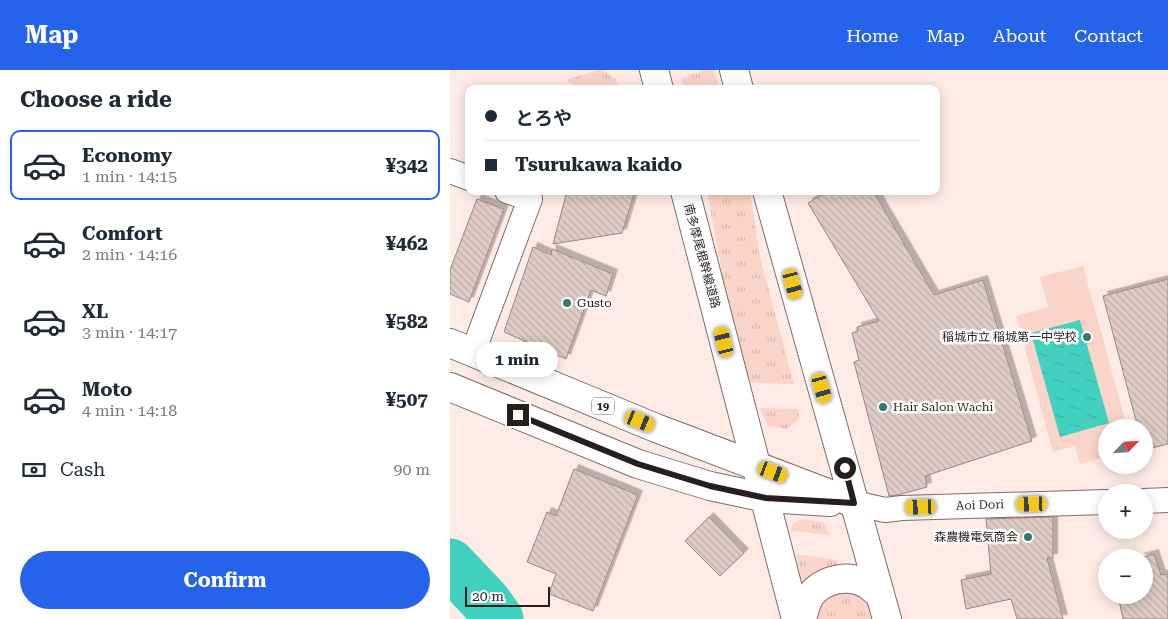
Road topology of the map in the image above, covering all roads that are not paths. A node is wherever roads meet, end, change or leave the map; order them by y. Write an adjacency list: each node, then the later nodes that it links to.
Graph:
1 (654, 70): 3 (main road)
2 (734, 70): 4 (main road)
3 (658, 85)
4 (738, 85)
5 (450, 171): 6 (street)
6 (465, 177)
7 (518, 195): 10 (street)
8 (686, 195): 12 (main road, 南多摩尾根幹線道路)
9 (769, 195): 17 (main road)
10 (462, 348): 12 (main road, 19)
11 (450, 387): 13 (main road)
12 (757, 465): 13 (main road, 南多摩尾根幹線道路); 17 (main road, 19)
13 (766, 498): 17 (main road); 19 (main road, 南多摩尾根幹線道路)
14 (1168, 500): 15 (street)
15 (1153, 501)
16 (1098, 502): 17 (street, Aoi Dori)
17 (854, 503): 18 (main road)
18 (884, 607): 20 (main road)
19 (796, 619)
20 (802, 619)

